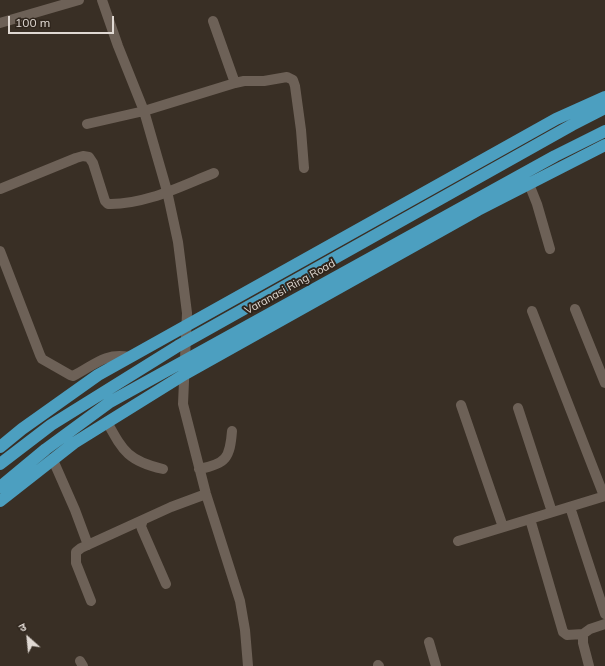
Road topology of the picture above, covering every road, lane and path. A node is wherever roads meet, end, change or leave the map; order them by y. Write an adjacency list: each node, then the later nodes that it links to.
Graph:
1 (79, 0): 4 (street)
2 (102, 0): 8 (street)
3 (213, 21): 5 (street)
4 (0, 23)
5 (235, 82): 8 (street); 12 (street)
6 (605, 97): 21 (highway)
7 (605, 108): 31 (highway, Varanasi Ring Road)
8 (144, 111): 9 (street); 16 (street)
9 (87, 124)
10 (605, 131): 23 (highway, Varanasi Ring Road)
11 (605, 145): 14 (highway)
12 (304, 168)
13 (214, 173): 16 (street)
14 (529, 184): 17 (street); 23 (highway)
15 (0, 189): 16 (street)
16 (167, 191): 21 (street)
17 (550, 249)
18 (0, 251): 22 (street)
19 (575, 309): 24 (street)
20 (532, 312): 36 (street)
21 (186, 325): 22 (highway); 23 (street)
22 (129, 357): 29 (highway)
23 (180, 370): 27 (highway); 32 (street); 34 (highway, Varanasi Ring Road)
24 (605, 383)
25 (462, 404): 42 (street)
26 (518, 408): 39 (street)
27 (107, 422): 30 (highway); 33 (street)
28 (232, 432): 32 (street)
29 (0, 446)
30 (53, 460): 37 (highway); 44 (street)
31 (0, 464)
32 (199, 468): 35 (street)
33 (163, 469)
34 (0, 487)
35 (206, 494): 41 (street); 51 (street)
36 (604, 496): 38 (street)
37 (0, 501)
38 (570, 507): 39 (street); 47 (street)
39 (552, 512): 40 (street)
40 (530, 519): 42 (street); 49 (street)
41 (143, 520): 44 (street); 45 (street)
42 (503, 527): 43 (street)
43 (458, 541)
44 (88, 545): 46 (street)
45 (166, 584)
46 (91, 601)
47 (605, 614)
48 (605, 624): 49 (street)
49 (583, 634): 53 (street)
50 (429, 642): 52 (street)
51 (248, 666)
52 (436, 666)
53 (589, 666)

